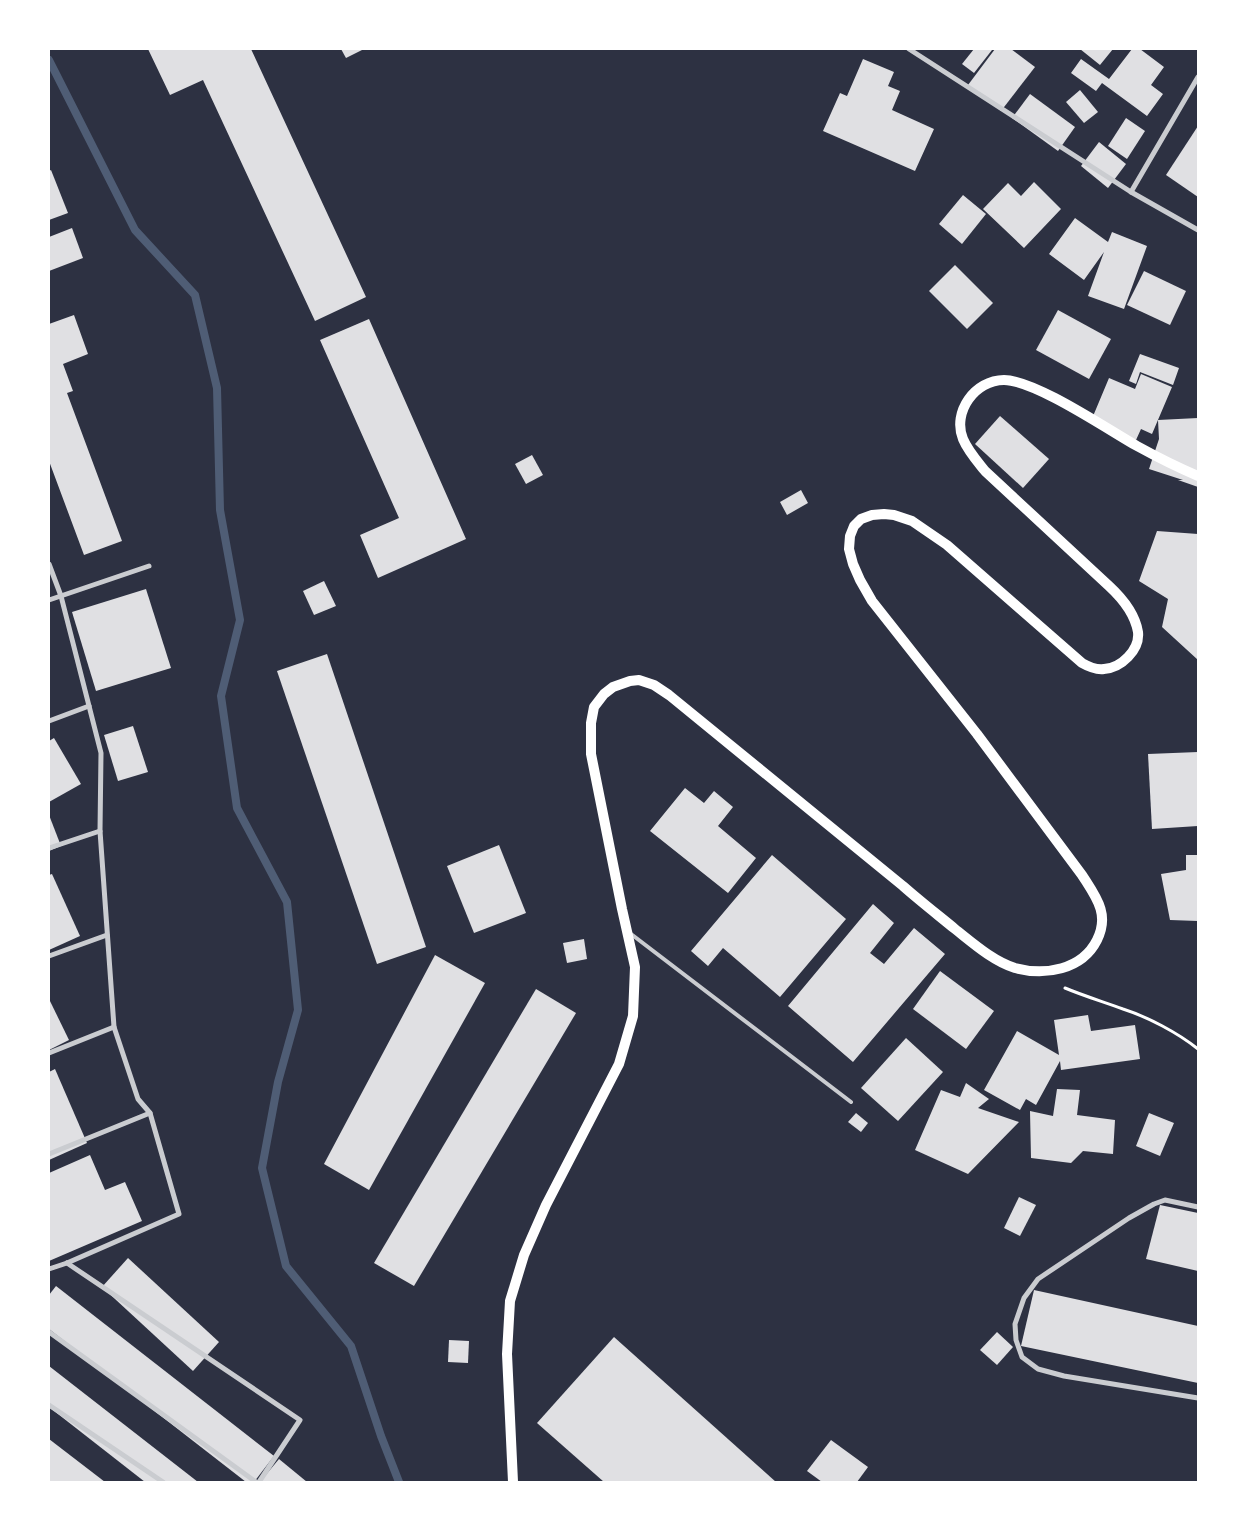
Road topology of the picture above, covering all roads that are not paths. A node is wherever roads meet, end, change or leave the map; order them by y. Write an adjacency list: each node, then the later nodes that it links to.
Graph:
1 (909, 49): 3 (street)
2 (1198, 76): 3 (street)
3 (1131, 192): 4 (street)
4 (1198, 230)
5 (1198, 476): 14 (main road)
6 (49, 564): 8 (street)
7 (149, 566): 8 (street)
8 (61, 596): 9 (street); 10 (street)
9 (49, 600)
10 (89, 706): 11 (street); 12 (street)
11 (49, 722)
12 (100, 831): 13 (street); 15 (street)
13 (49, 848)
14 (627, 931): 19 (lane); 30 (main road)
15 (107, 934): 16 (street); 17 (street)
16 (49, 956)
17 (114, 1027): 18 (street); 20 (street)
18 (49, 1053)
19 (851, 1102)
20 (150, 1113): 21 (street); 23 (street)
21 (49, 1154)
22 (1198, 1207): 26 (street)
23 (67, 1263): 24 (street); 29 (street)
24 (49, 1269)
25 (49, 1332): 29 (street)
26 (1198, 1398)
27 (49, 1405): 28 (street)
28 (163, 1482)
29 (258, 1482)
30 (513, 1482)

